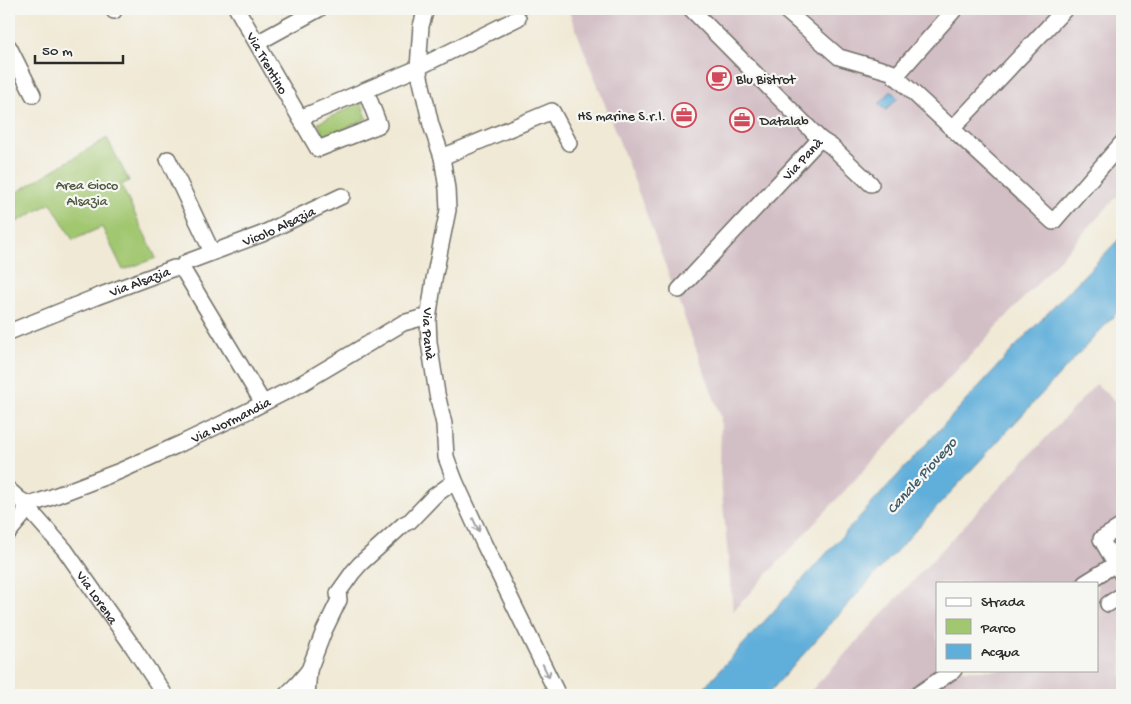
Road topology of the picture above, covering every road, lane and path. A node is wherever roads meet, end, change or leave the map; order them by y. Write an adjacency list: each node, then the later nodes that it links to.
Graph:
1 (237, 9): 9 (street, Via Trentino)
2 (319, 9): 9 (street)
3 (426, 9): 11 (street, Via Panà)
4 (691, 9): 17 (street, Via Panà)
5 (784, 9): 12 (street)
6 (956, 9): 12 (street)
7 (1064, 9): 16 (street)
8 (518, 18): 11 (street)
9 (256, 43): 15 (street, Via Trentino)
10 (9, 46): 14 (street)
11 (418, 68): 13 (street); 20 (street, Via Panà)
12 (893, 74): 16 (street)
13 (366, 91): 15 (street); 15 (street, Via Trentino)
14 (33, 95)
15 (300, 118)
16 (952, 129): 19 (street)
17 (820, 139): 22 (street); 26 (street, Via Panà)
18 (569, 143): 20 (street)
19 (1122, 143)
20 (442, 156): 27 (street, Via Panà)
21 (168, 158): 24 (street)
22 (871, 184)
23 (342, 196): 24 (street, Vicolo Alsazia)
24 (212, 252): 25 (street, Vicolo Alsazia)
25 (181, 269): 28 (street, Via Alsazia); 29 (street, Via Alsazia)
26 (679, 290)
27 (428, 320): 29 (street, Via Normandia); 30 (street, Via Panà)
28 (9, 332)
29 (263, 403): 32 (street, Via Normandia)
30 (455, 481): 39 (street); 44 (street, Via Panà, one-way to 44)
31 (9, 490): 32 (street, Via Lorena)
32 (26, 503): 34 (street); 41 (street, Via Lorena)
33 (1122, 526): 35 (street)
34 (9, 532)
35 (1120, 566): 36 (street)
36 (1087, 582)
37 (1122, 595): 38 (street)
38 (1108, 604)
39 (309, 670): 42 (street); 43 (street)
40 (951, 672): 45 (street)
41 (165, 695)
42 (286, 695)
43 (307, 695)
44 (558, 695)
45 (917, 695)

